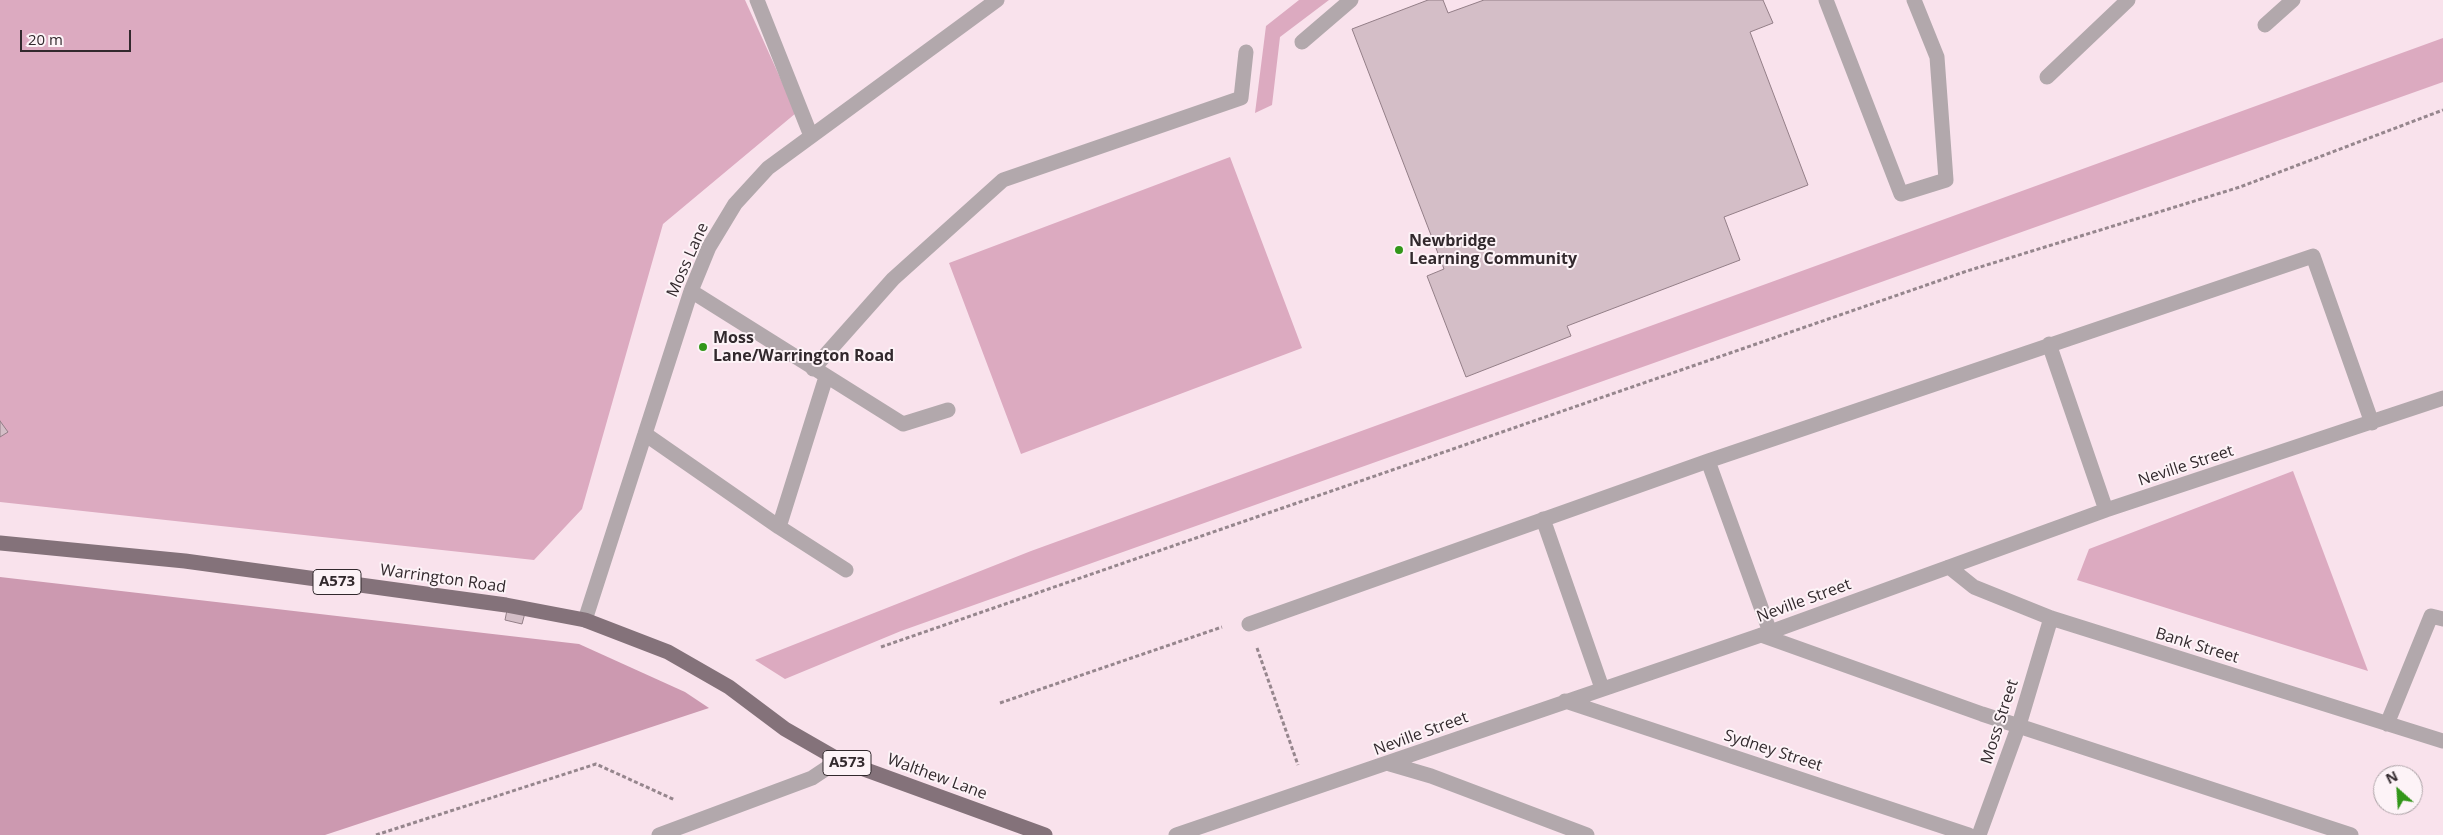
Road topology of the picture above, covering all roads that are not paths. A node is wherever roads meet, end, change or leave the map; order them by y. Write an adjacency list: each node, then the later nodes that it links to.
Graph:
1 (757, 0): 12 (street)
2 (997, 0): 12 (street, Moss Lane)
3 (1351, 0): 9 (street)
4 (1826, 0): 5 (street)
5 (1914, 0)
6 (2128, 0): 11 (street)
7 (2293, 0): 8 (street)
8 (2265, 25)
9 (1302, 42)
10 (1246, 52): 15 (street)
11 (2047, 76)
12 (811, 136): 13 (street, Moss Lane)
13 (691, 291): 15 (street); 19 (street, Moss Lane)
14 (2049, 344): 18 (street); 20 (street); 21 (street)
15 (820, 373): 17 (street); 23 (street)
16 (2443, 398): 18 (street, Neville Street)
17 (948, 410)
18 (2372, 423): 21 (street, Neville Street)
19 (645, 434): 23 (street); 29 (street, Moss Lane)
20 (1708, 461): 22 (street); 31 (street)
21 (2106, 510): 25 (street, Neville Street)
22 (1544, 519): 30 (street); 33 (street)
23 (779, 527): 26 (street)
24 (0, 543): 29 (main road, Warrington Road / A573)
25 (1949, 567): 27 (street, Bank Street); 31 (street, Neville Street)
26 (846, 570)
27 (2051, 618): 35 (street, Bank Street); 36 (street, Moss Street)
28 (2443, 619): 35 (street)
29 (585, 620): 32 (main road, Warrington Road / A573)
30 (1249, 624)
31 (1766, 634): 33 (street, Neville Street); 36 (street)
32 (668, 652): 38 (main road, Walthew Lane / A573)
33 (1602, 688): 34 (street, Neville Street)
34 (1566, 701): 39 (street, Neville Street); 44 (street, Sydney Street)
35 (2387, 724): 37 (street, Bank Street)
36 (2019, 725): 45 (street, Moss Street); 46 (street)
37 (2443, 740)
38 (839, 760): 40 (street); 41 (main road, Walthew Lane / A573)
39 (1390, 764): 42 (street, Neville Street); 43 (street)
40 (659, 835)
41 (1046, 835)
42 (1176, 835)
43 (1587, 835)
44 (1969, 835)
45 (1979, 835)
46 (2350, 835)

